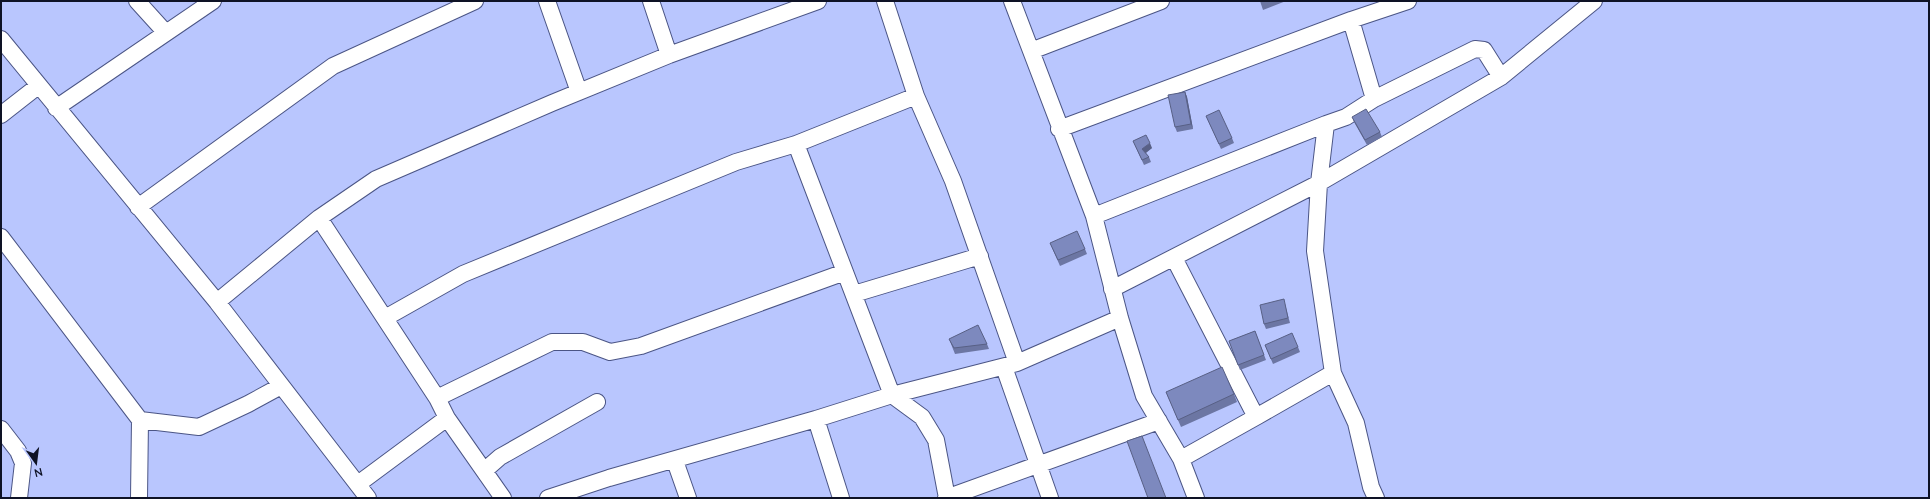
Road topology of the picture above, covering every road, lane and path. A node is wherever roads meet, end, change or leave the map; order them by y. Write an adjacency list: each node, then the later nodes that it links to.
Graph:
1 (137, 1): 14 (street)
2 (213, 1): 14 (street)
3 (475, 1): 29 (street)
4 (547, 1): 20 (street)
5 (651, 1): 17 (street)
6 (818, 1): 17 (street)
7 (885, 1): 21 (street)
8 (1012, 1): 16 (street)
9 (1161, 1): 16 (street)
10 (1408, 1): 12 (street)
11 (1594, 1): 18 (street)
12 (1368, 8): 13 (street)
13 (1351, 20): 22 (street); 26 (street)
14 (166, 33): 23 (street)
15 (1, 39): 19 (street)
16 (1032, 51): 26 (street)
17 (669, 55): 20 (street)
18 (1501, 77): 22 (street); 28 (street)
19 (38, 86): 23 (street); 24 (street)
20 (579, 92): 31 (street)
21 (916, 96): 27 (street); 33 (street)
22 (1374, 100): 25 (street)
23 (56, 108): 29 (street)
24 (1, 114)
25 (1326, 124): 28 (street); 30 (street)
26 (1060, 129): 30 (street)
27 (796, 144): 35 (street); 39 (street)
28 (1319, 183): 34 (street); 42 (street)
29 (138, 207): 38 (street)
30 (1094, 216): 36 (street)
31 (319, 218): 38 (street); 39 (street)
32 (1, 237): 50 (street)
33 (980, 256): 37 (street); 41 (street)
34 (1174, 258): 36 (street); 47 (street)
35 (845, 272): 37 (street); 45 (street)
36 (1112, 289): 40 (street)
37 (854, 294): 44 (street)
38 (217, 302): 43 (street)
39 (384, 318): 45 (street)
40 (1120, 318): 41 (street); 51 (street)
41 (1010, 365): 44 (street); 55 (street)
42 (1333, 372): 47 (street); 68 (street)
43 (281, 386): 50 (street); 57 (street)
44 (892, 394): 49 (street); 65 (street)
45 (437, 398): 48 (street)
46 (598, 402): 56 (street)
47 (1256, 417): 53 (street)
48 (447, 418): 56 (street); 57 (street)
49 (816, 419): 54 (street); 64 (street)
50 (140, 420): 59 (street)
51 (1158, 421): 53 (street); 55 (street)
52 (1, 429): 58 (street)
53 (1181, 459): 67 (street)
54 (675, 461): 62 (street); 63 (street)
55 (1037, 463): 65 (street); 66 (street)
56 (484, 471): 61 (street)
57 (358, 484): 60 (street)
58 (19, 498)
59 (139, 498)
60 (368, 498)
61 (503, 498)
62 (548, 498)
63 (688, 498)
64 (841, 498)
65 (947, 498)
66 (1050, 498)
67 (1196, 498)
68 (1376, 498)

